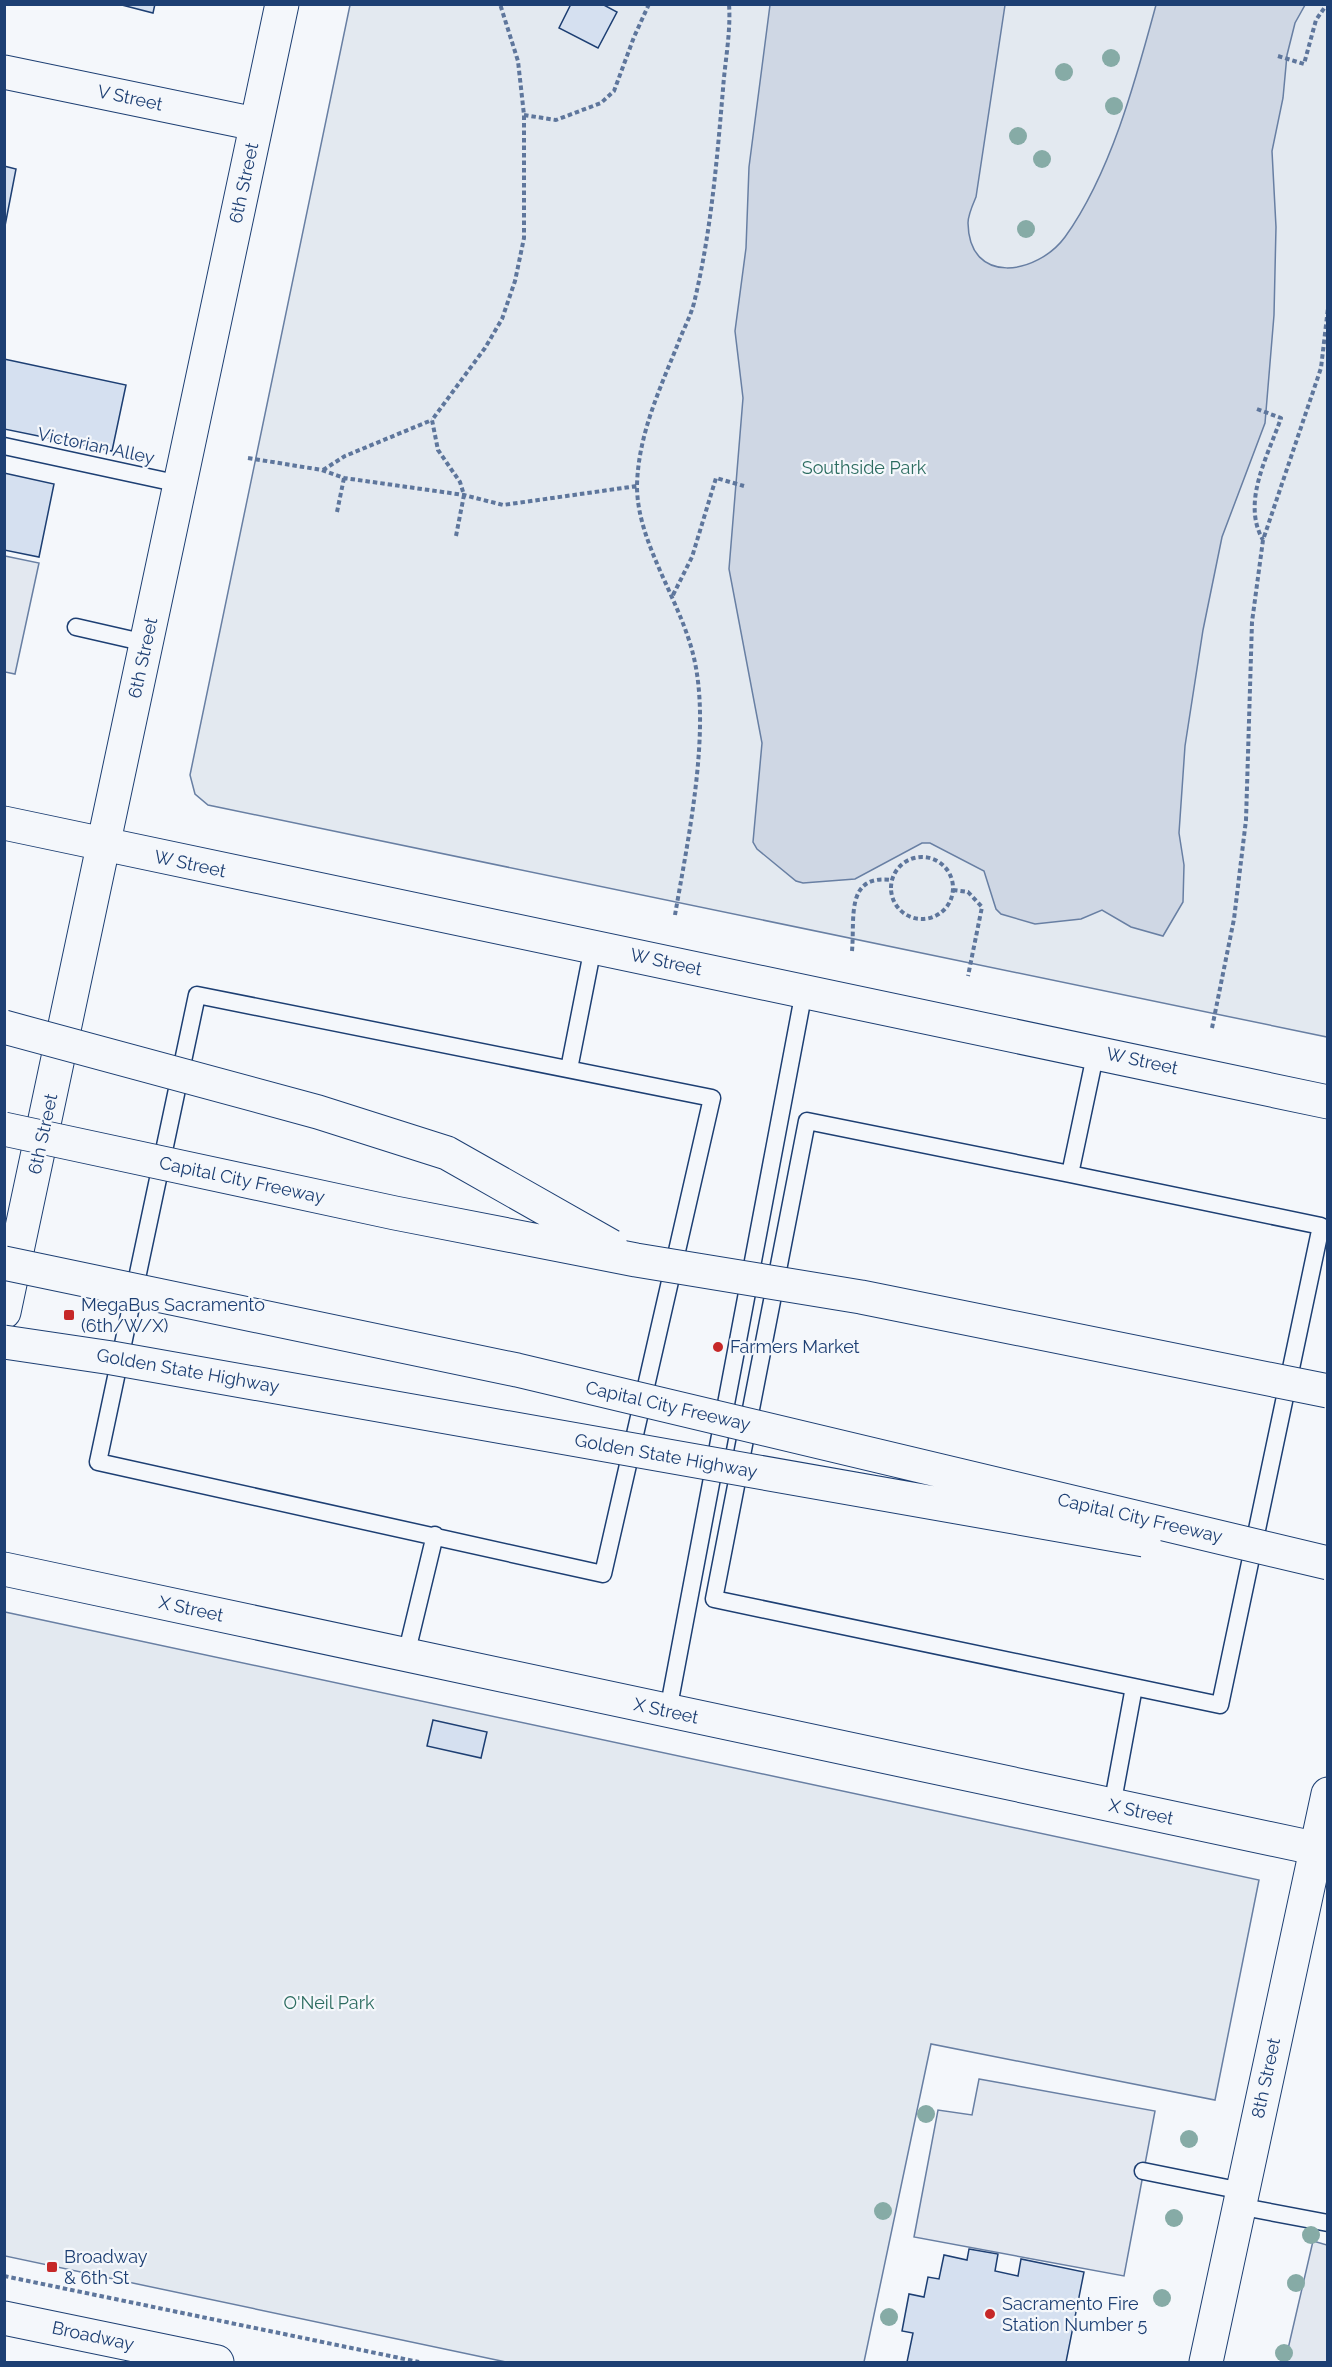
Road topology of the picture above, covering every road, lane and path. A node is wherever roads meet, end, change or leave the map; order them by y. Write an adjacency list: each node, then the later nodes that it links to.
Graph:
1 (282, 4): 9 (main road, 6th Street)
2 (500, 4): 8 (path)
3 (650, 4): 8 (path)
4 (729, 4): 18 (path)
5 (1327, 4): 6 (path)
6 (1278, 56)
7 (4, 72): 9 (main road, V Street)
8 (524, 115): 12 (path)
9 (256, 124): 17 (main road, 6th Street)
10 (1328, 308): 23 (path)
11 (1257, 409): 23 (path)
12 (432, 420): 15 (path); 20 (path)
13 (4, 447): 17 (lane, Victorian Alley)
14 (248, 458): 15 (path)
15 (322, 470): 16 (path)
16 (344, 478): 20 (path); 21 (path)
17 (180, 484): 26 (main road, 6th Street)
18 (637, 486): 20 (path); 24 (path)
19 (744, 486): 24 (path)
20 (464, 495): 22 (path)
21 (337, 512)
22 (456, 537)
23 (1263, 540): 37 (path)
24 (673, 595): 31 (path)
25 (76, 627): 26 (lane)
26 (146, 643): 28 (main road, 6th Street)
27 (4, 823): 28 (main road, W Street)
28 (104, 846): 32 (main road, W Street); 45 (main road, 6th Street)
29 (891, 880): 30 (path); 30 (path); 33 (path)
30 (953, 890): 34 (path)
31 (675, 915)
32 (593, 947): 35 (main road, W Street); 39 (lane)
33 (852, 951)
34 (968, 976)
35 (804, 991): 38 (main road, W Street); 54 (lane)
36 (4, 1028): 43 (main road, bridge)
37 (1212, 1028)
38 (1096, 1051): 40 (main road, W Street); 42 (lane)
39 (569, 1069): 48 (lane); 48 (lane)
40 (1328, 1101)
41 (4, 1129): 43 (main road, Capital City Freeway, bridge)
42 (1070, 1174): 53 (lane); 53 (lane)
43 (636, 1260): 47 (main road, Capital City Freeway, bridge)
44 (4, 1263): 49 (main road, Capital City Freeway, bridge)
45 (4, 1312)
46 (4, 1342): 51 (main road, Golden State Highway, bridge)
47 (1328, 1391)
48 (435, 1535): 52 (lane)
49 (1328, 1563)
50 (4, 1569): 52 (main road, X Street)
51 (1328, 1573)
52 (406, 1655): 54 (main road, X Street)
53 (1134, 1687): 56 (lane)
54 (668, 1711): 56 (main road, X Street)
55 (1328, 1794): 57 (main road, 8th Street)
56 (1112, 1806): 57 (main road, X Street)
57 (1322, 1850): 59 (main road, 8th Street)
58 (1143, 2171): 59 (lane)
59 (1240, 2199): 60 (lane); 65 (main road, 8th Street)
60 (1328, 2223)
61 (4, 2276): 64 (path)
62 (4, 2318): 63 (main road, Broadway)
63 (217, 2362)
64 (419, 2362)
65 (1206, 2362)

